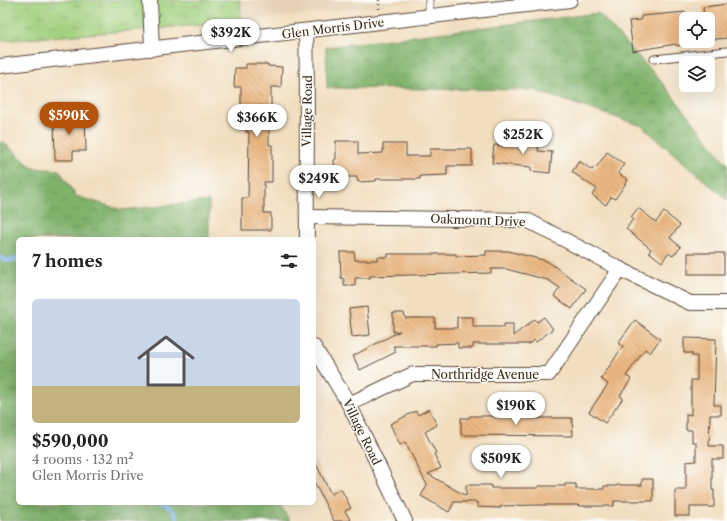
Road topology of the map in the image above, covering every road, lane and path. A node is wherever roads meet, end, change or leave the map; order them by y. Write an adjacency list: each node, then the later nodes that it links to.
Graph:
1 (150, 0): 6 (street)
2 (429, 0): 4 (lane)
3 (570, 0): 4 (street, Glen Morris Drive)
4 (429, 16): 5 (street, Glen Morris Drive)
5 (306, 31): 6 (street, Glen Morris Drive); 10 (street, Village Road)
6 (152, 49): 9 (street, Glen Morris Drive)
7 (727, 51): 8 (lane)
8 (654, 59)
9 (0, 66)
10 (307, 217): 11 (street, Village Road); 12 (street, Oakmount Drive)
11 (307, 237)
12 (620, 269): 13 (street, Oakmount Drive); 15 (street, Northridge Avenue)
13 (727, 303)
14 (316, 349): 15 (street, Village Road)
15 (349, 404): 16 (street, Village Road)
16 (405, 521)

